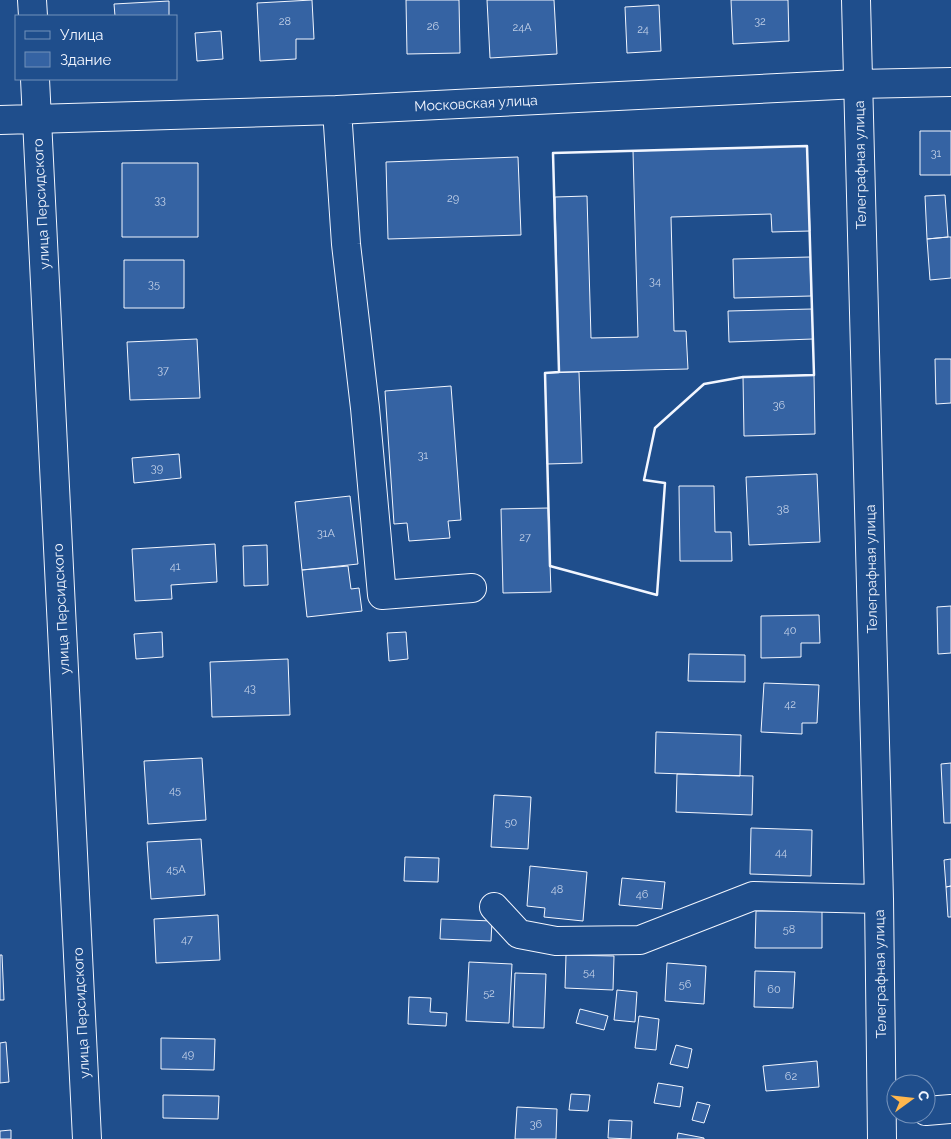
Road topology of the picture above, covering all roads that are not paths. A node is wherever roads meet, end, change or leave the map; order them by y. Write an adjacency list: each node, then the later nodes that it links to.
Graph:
1 (32, 0): 3 (street)
2 (856, 0): 6 (street, Телеграфная улица)
3 (33, 15)
4 (36, 80): 9 (street, улица Персидского)
5 (951, 82): 6 (street, Московская улица)
6 (858, 84): 7 (street, Московская улица); 11 (street, Телеграфная улица)
7 (337, 110): 9 (street, Московская улица); 10 (street)
8 (0, 120): 9 (street, Московская улица)
9 (37, 120): 16 (street, улица Персидского)
10 (472, 588)
11 (879, 899): 12 (street); 13 (street, Телеграфная улица)
12 (494, 907)
13 (886, 1094)
14 (951, 1109): 15 (street)
15 (936, 1110)
16 (87, 1139)

